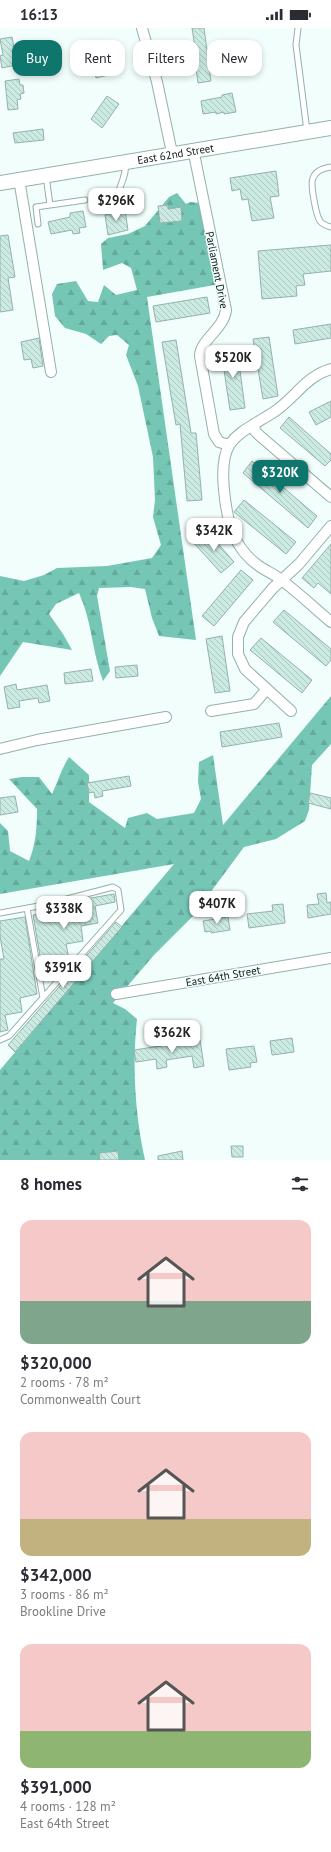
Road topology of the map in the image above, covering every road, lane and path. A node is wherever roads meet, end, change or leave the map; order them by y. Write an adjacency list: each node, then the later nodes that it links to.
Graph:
1 (142, 28): 6 (street)
2 (298, 28): 4 (lane)
3 (331, 128): 4 (street, East 62nd Street)
4 (307, 132): 5 (street, East 62nd Street)
5 (193, 150): 6 (street, East 62nd Street); 20 (street, Parliament Drive)
6 (172, 153): 7 (street, East 62nd Street)
7 (124, 162): 9 (street, East 62nd Street); 14 (lane)
8 (331, 167): 16 (lane)
9 (46, 175): 10 (street, East 62nd Street); 13 (lane)
10 (19, 179): 11 (street, East 62nd Street); 18 (street)
11 (0, 183)
12 (85, 200): 13 (lane)
13 (50, 205): 15 (lane)
14 (116, 208)
15 (38, 224)
16 (331, 227)
17 (331, 369): 19 (street)
18 (51, 372)
19 (254, 424): 20 (street); 21 (street)
20 (229, 445): 23 (street)
21 (331, 497)
22 (331, 526): 23 (street)
23 (281, 579): 24 (street); 25 (street)
24 (331, 622)
25 (267, 689): 26 (street); 27 (street)
26 (211, 711)
27 (291, 711)
28 (166, 717): 29 (street)
29 (0, 749)
30 (27, 908): 31 (lane); 34 (lane); 34 (lane)
31 (0, 912)
32 (331, 958): 33 (street, East 64th Street)
33 (116, 994)
34 (44, 998): 35 (lane)
35 (0, 1040)

